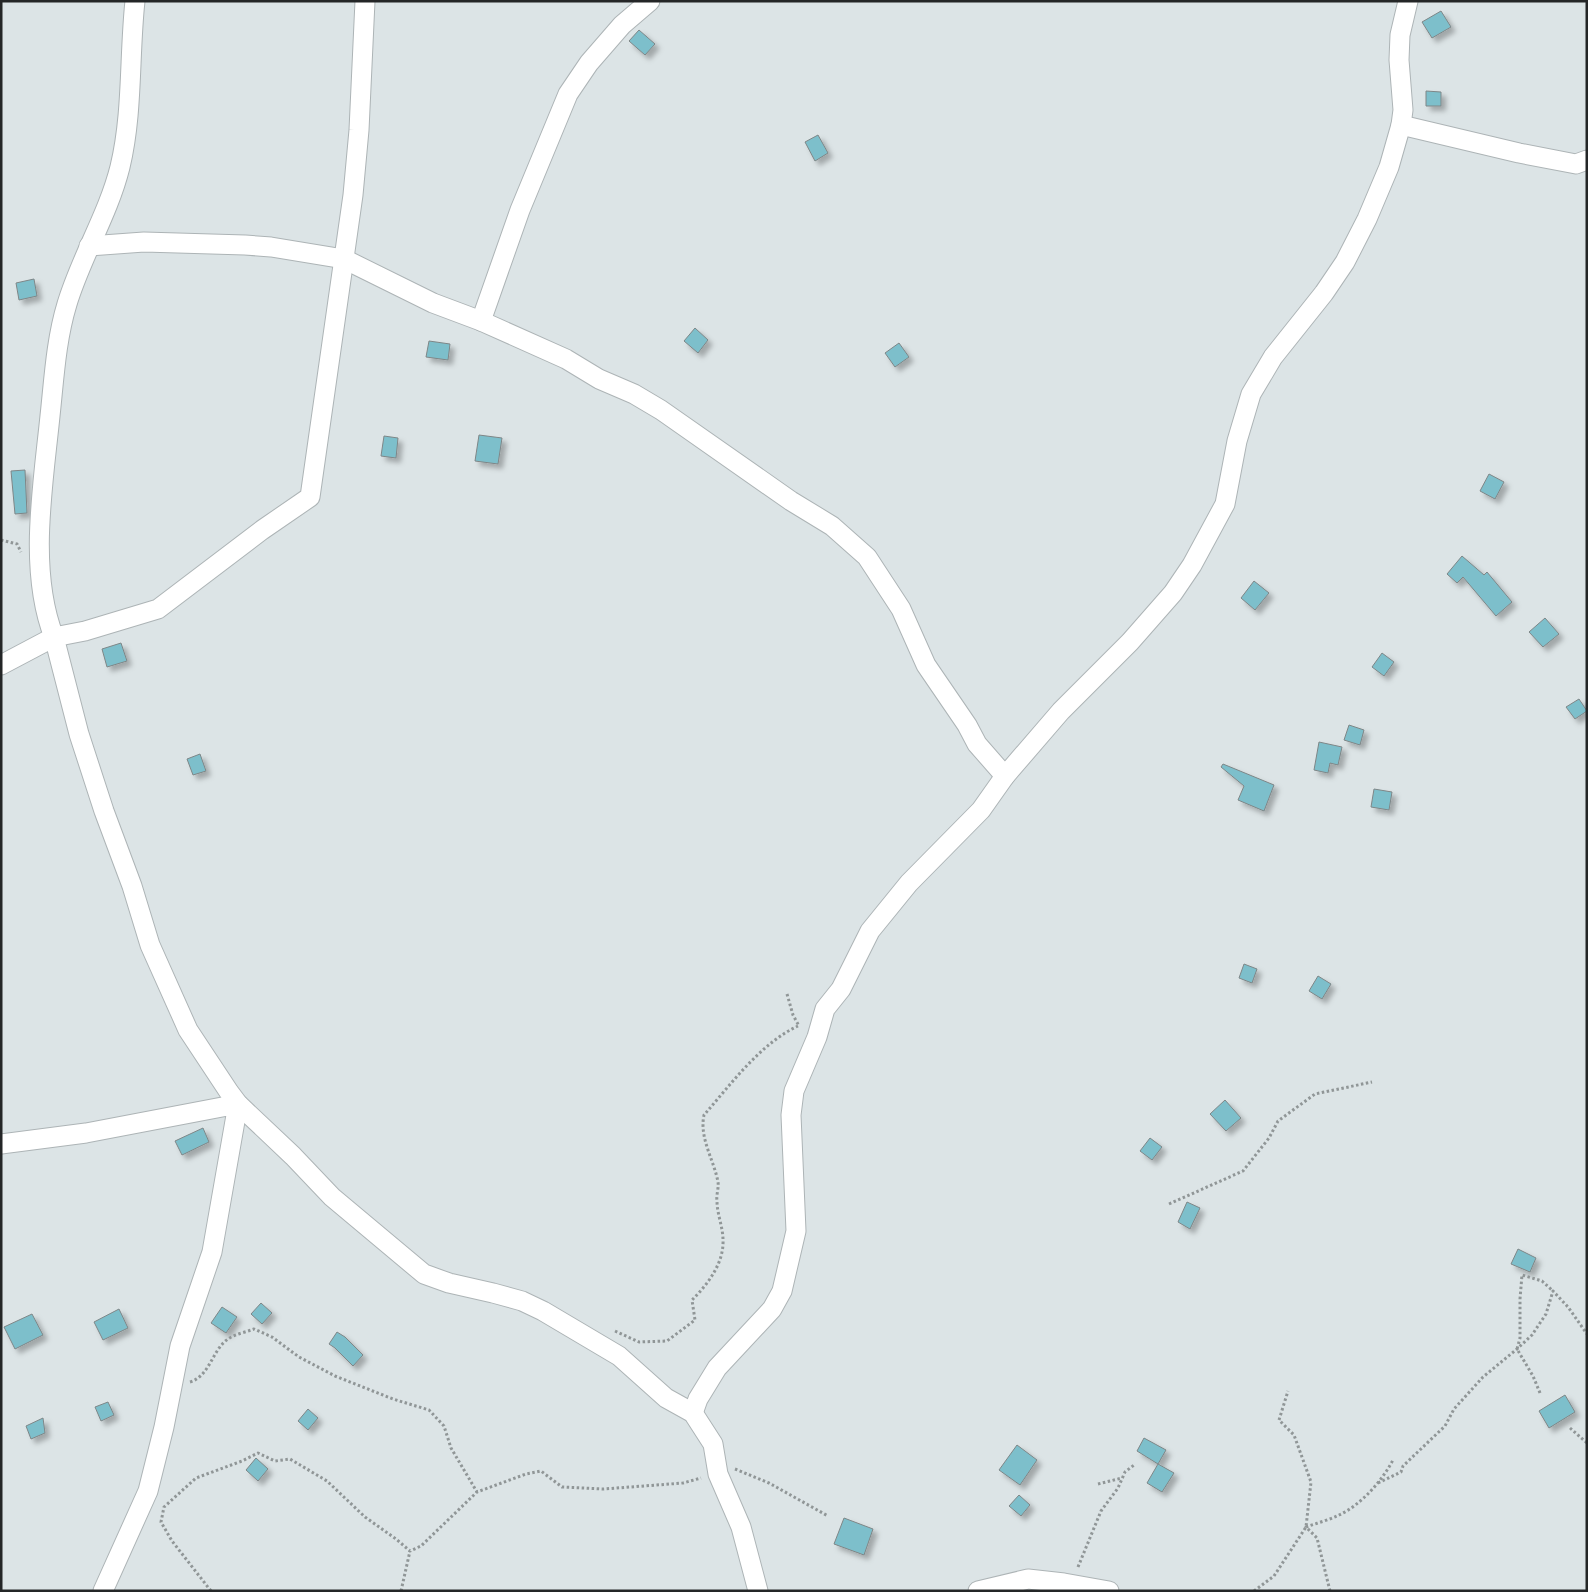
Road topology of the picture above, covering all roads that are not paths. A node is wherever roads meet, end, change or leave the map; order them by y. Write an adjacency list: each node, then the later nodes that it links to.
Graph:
1 (134, 1): 7 (street)
2 (365, 1): 8 (street)
3 (650, 1): 9 (street)
4 (1408, 1): 5 (street)
5 (1401, 125): 6 (street); 12 (street)
6 (1587, 160)
7 (89, 246): 8 (street); 10 (street)
8 (344, 260): 9 (street); 10 (street)
9 (481, 321): 12 (street)
10 (54, 637): 11 (street); 13 (street)
11 (1, 665)
12 (1005, 776): 15 (street)
13 (238, 1104): 14 (street); 15 (street); 16 (street)
14 (1, 1144)
15 (693, 1413): 17 (street)
16 (103, 1591)
17 (758, 1591)
18 (978, 1591): 19 (street)
19 (1110, 1591)

